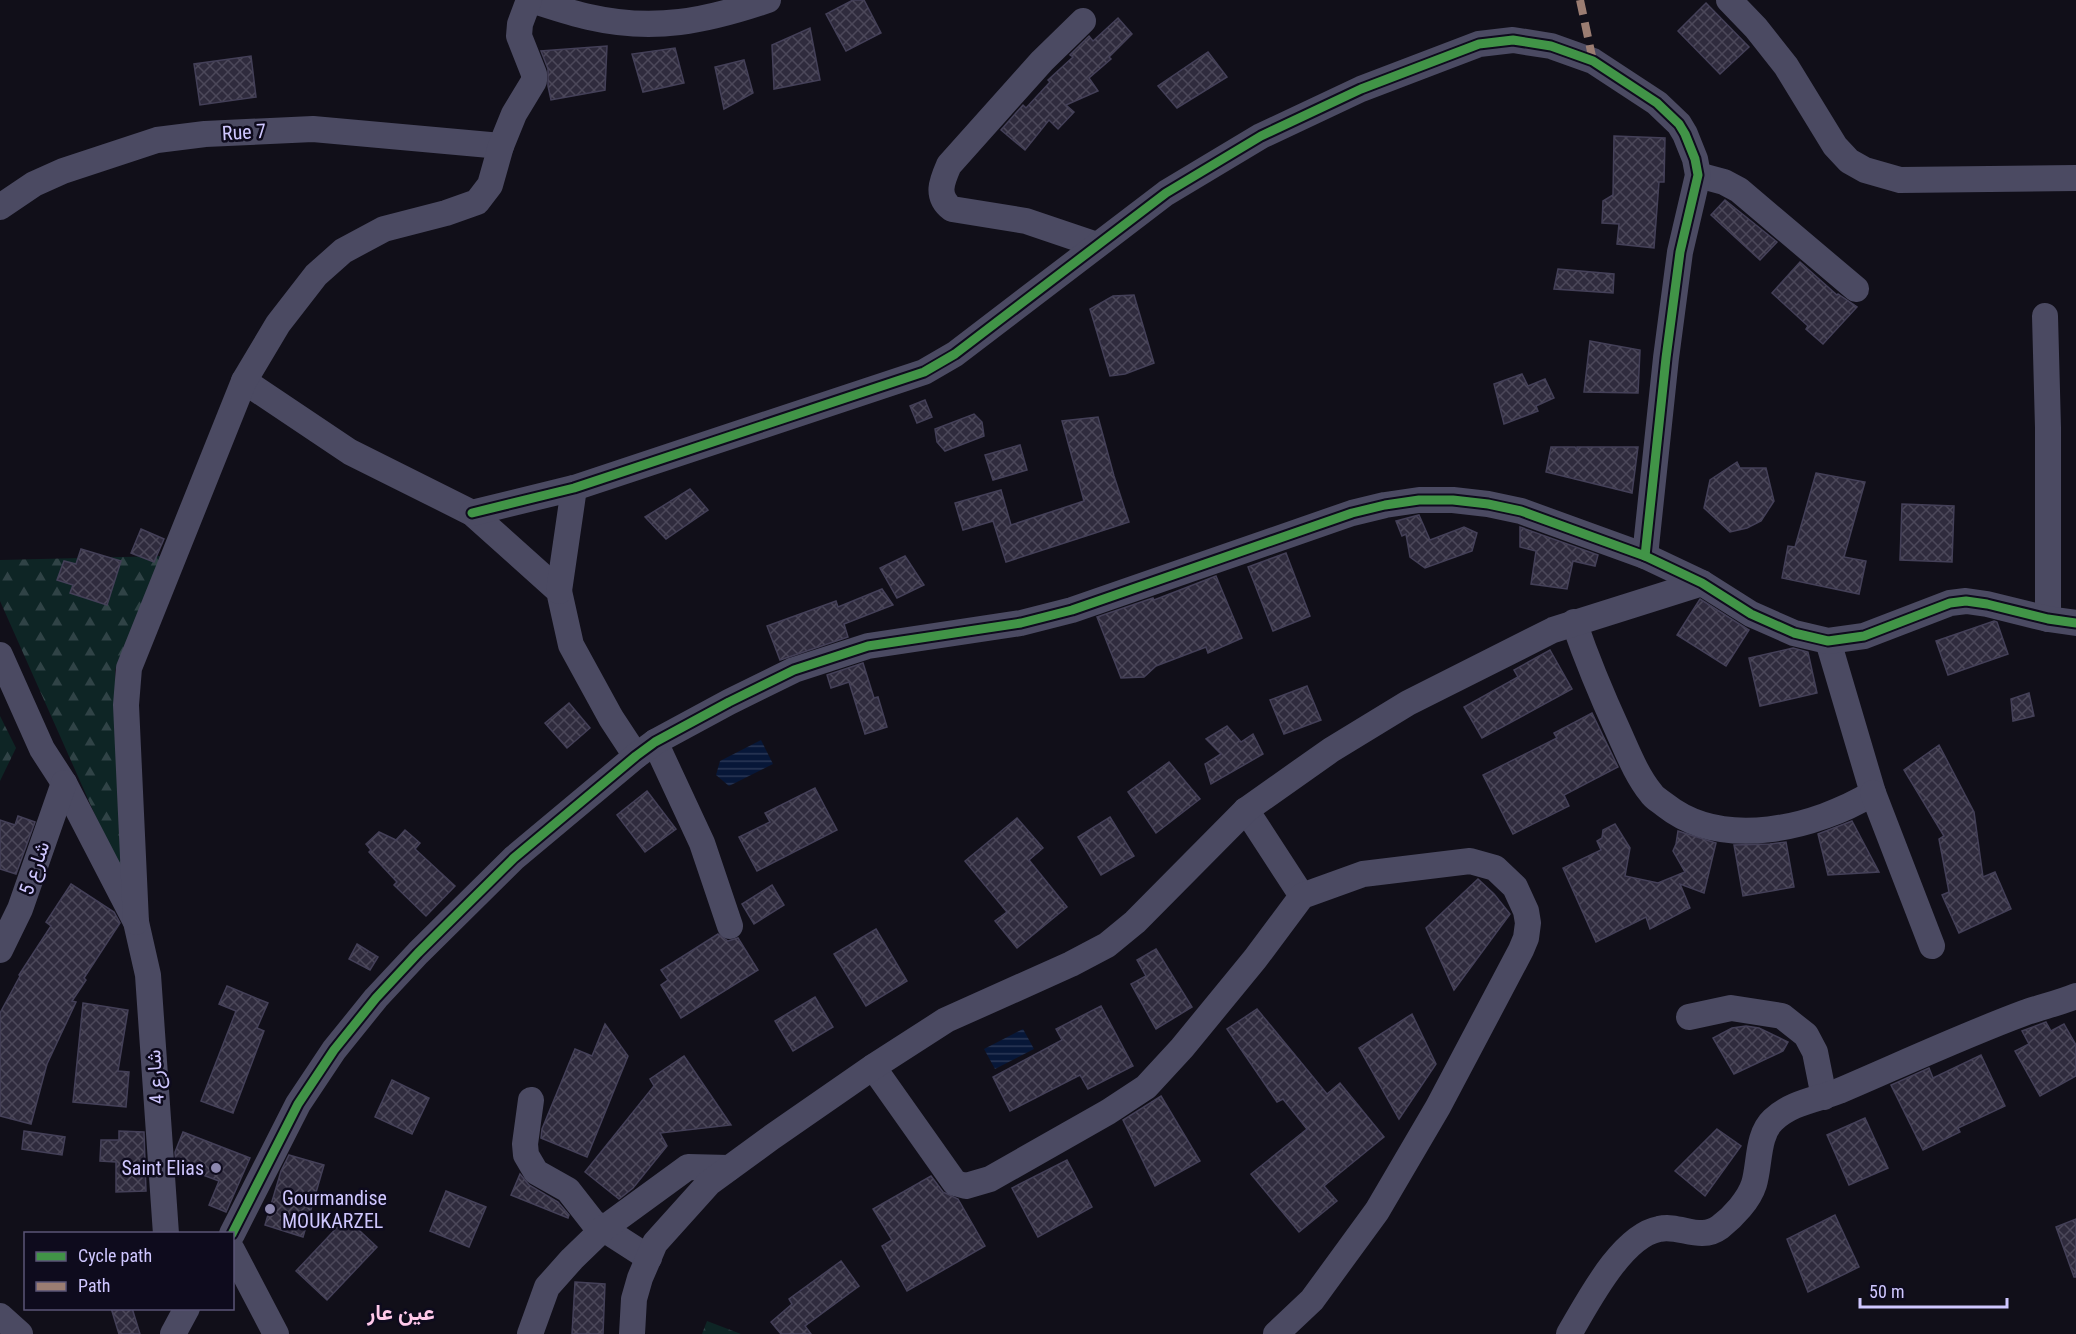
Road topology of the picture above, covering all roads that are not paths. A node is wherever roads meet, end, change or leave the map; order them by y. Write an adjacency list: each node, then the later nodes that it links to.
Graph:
1 (530, 0): 2 (street); 5 (street)
2 (768, 0)
3 (1729, 0): 7 (street)
4 (1083, 21): 9 (street)
5 (501, 146): 8 (street, Rue 7); 12 (street)
6 (1698, 175): 9 (street); 10 (street); 15 (street)
7 (2076, 178)
8 (0, 207)
9 (1097, 245): 13 (street)
10 (1856, 289)
11 (2045, 315): 18 (street)
12 (244, 381): 14 (street); 28 (street)
13 (574, 488): 14 (street); 17 (street)
14 (472, 513): 17 (street)
15 (1645, 556): 16 (street); 23 (street)
16 (1702, 583): 19 (street); 21 (street)
17 (559, 591): 23 (street)
18 (2048, 619): 20 (street); 21 (street)
19 (1574, 622): 25 (street); 26 (street)
20 (2076, 623)
21 (1828, 641): 25 (street)
22 (0, 655): 24 (street)
23 (646, 749): 29 (street); 40 (street)
24 (64, 783): 28 (street); 31 (street, شارع 5)
25 (1873, 793): 30 (street)
26 (1246, 810): 27 (street); 34 (street)
27 (1302, 896): 34 (street); 51 (street)
28 (136, 922): 39 (street, شارع 4)
29 (730, 926)
30 (1932, 946)
31 (0, 950)
32 (2076, 996): 35 (street)
33 (1689, 1017): 35 (street)
34 (873, 1067): 37 (street)
35 (1824, 1097): 52 (street)
36 (531, 1100): 38 (street)
37 (729, 1168): 38 (street); 42 (street)
38 (603, 1229): 42 (street); 49 (street)
39 (166, 1232)
40 (233, 1232)
41 (234, 1254): 48 (street)
42 (649, 1258): 50 (street)
43 (168, 1310): 47 (street)
44 (186, 1310): 47 (street)
45 (0, 1316): 46 (street)
46 (20, 1334)
47 (171, 1334)
48 (276, 1334)
49 (530, 1334)
50 (632, 1334)
51 (1276, 1334)
52 (1569, 1334)

